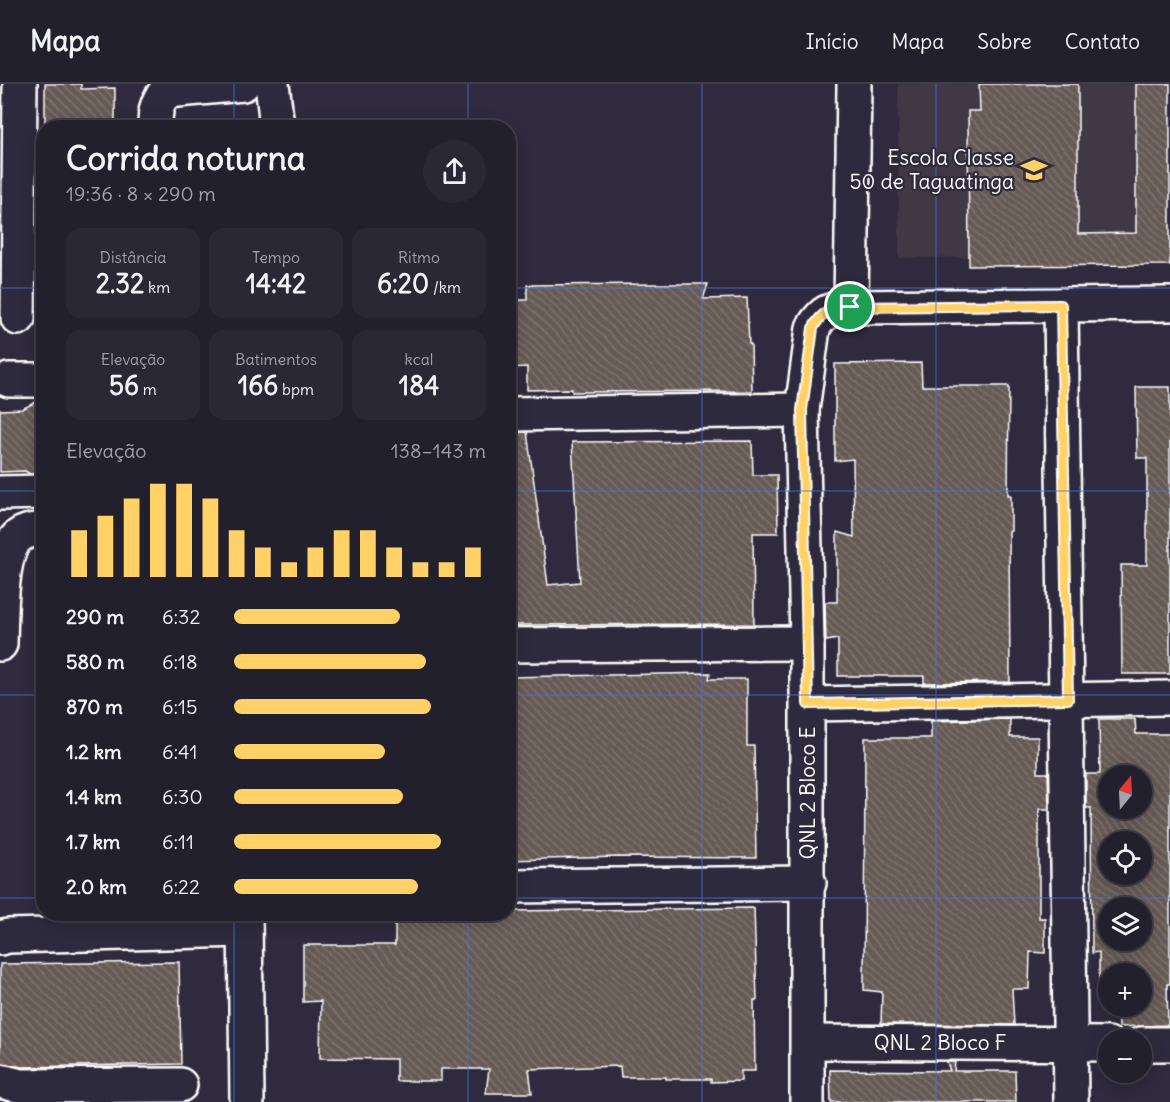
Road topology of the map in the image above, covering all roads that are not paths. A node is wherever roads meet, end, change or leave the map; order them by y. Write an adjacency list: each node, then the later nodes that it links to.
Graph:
1 (20, 84): 10 (street)
2 (243, 84): 5 (street)
3 (272, 84): 6 (street)
4 (854, 84): 9 (street)
5 (156, 120)
6 (275, 120)
7 (1170, 304): 8 (street)
8 (1061, 305): 9 (street); 22 (street)
9 (839, 308): 13 (street, QNL 2 Bloco E)
10 (21, 318)
11 (9, 380): 12 (street)
12 (36, 380)
13 (802, 410): 14 (street); 18 (street, QNL 2 Bloco E)
14 (516, 414)
15 (36, 492): 16 (street)
16 (0, 493)
17 (36, 530): 19 (street)
18 (807, 643): 20 (street); 23 (street, QNL 2 Bloco E)
19 (0, 644)
20 (516, 645)
21 (1170, 698): 22 (street)
22 (1068, 699): 23 (street); 29 (street)
23 (808, 704): 24 (street, QNL 2 Bloco E)
24 (809, 883): 25 (street); 28 (street, QNL 2 Bloco E)
25 (516, 886)
26 (245, 922): 27 (street); 35 (street)
27 (0, 938)
28 (809, 1042): 29 (street, QNL 2 Bloco F); 36 (street, QNL 2 Bloco E)
29 (1072, 1044): 30 (street, QNL 2 Bloco F); 37 (street)
30 (1098, 1044)
31 (1152, 1044): 32 (street)
32 (1170, 1044)
33 (0, 1081): 34 (street)
34 (180, 1085)
35 (247, 1102)
36 (807, 1102)
37 (1071, 1102)

